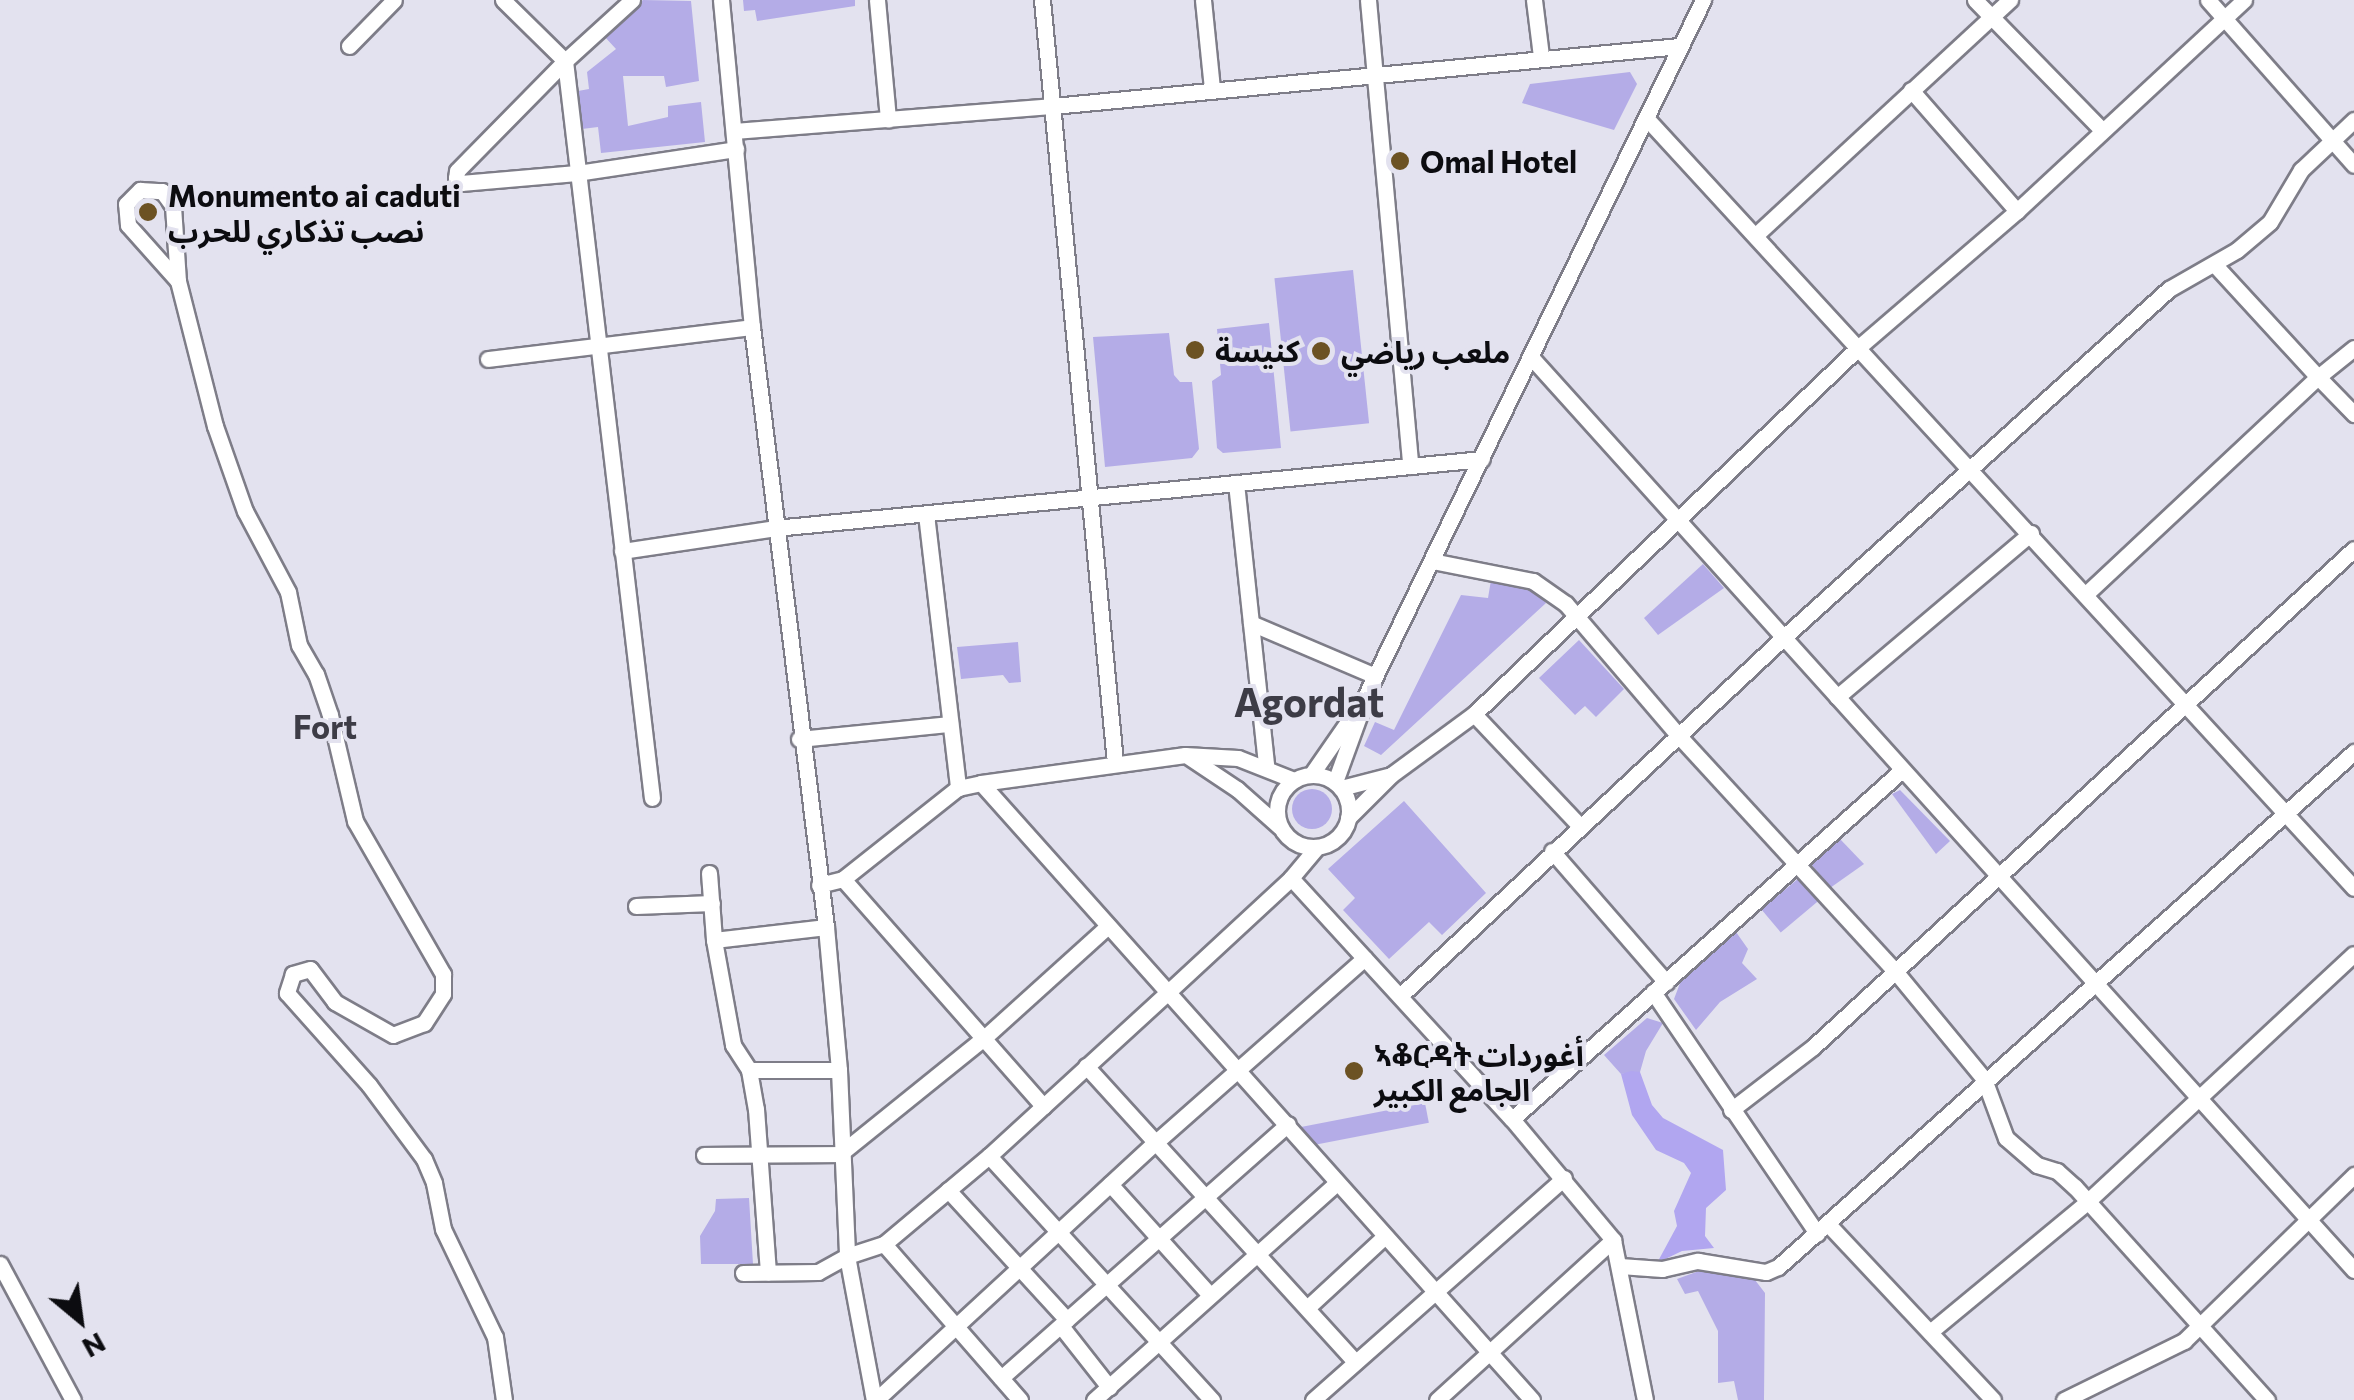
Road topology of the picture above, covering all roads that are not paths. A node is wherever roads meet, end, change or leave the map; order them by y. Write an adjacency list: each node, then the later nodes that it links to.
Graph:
1 (394, 0): 19 (street)
2 (502, 0): 22 (street)
3 (632, 0): 22 (street)
4 (721, 0): 31 (street)
5 (877, 0): 27 (street)
6 (1042, 0): 26 (street)
7 (1204, 0): 24 (street)
8 (1368, 0): 23 (street)
9 (1534, 0): 21 (street)
10 (1691, 0): 18 (street)
11 (1703, 0): 18 (street)
12 (1974, 0): 16 (street)
13 (2010, 0): 16 (street)
14 (2208, 0): 17 (street)
15 (2244, 0): 17 (street)
16 (1990, 16): 25 (street); 30 (street)
17 (2224, 20): 30 (street); 32 (street)
18 (1692, 22): 20 (street)
19 (349, 46)
20 (1680, 46): 21 (street); 28 (street)
21 (1540, 56): 23 (street)
22 (565, 62): 35 (street); 35 (street)
23 (1375, 72): 24 (street); 49 (street)
24 (1212, 88): 26 (street)
25 (1911, 90): 36 (street); 37 (street)
26 (1053, 106): 27 (street); 52 (street)
27 (888, 119): 31 (street)
28 (1648, 120): 37 (street); 45 (street)
29 (2354, 120): 32 (street)
30 (2101, 129): 36 (street)
31 (735, 131): 33 (street)
32 (2332, 142): 34 (street); 38 (street)
33 (736, 150): 35 (street); 40 (street)
34 (2354, 165)
35 (576, 172): 42 (street)
36 (2017, 211): 41 (street)
37 (1757, 234): 41 (street)
38 (2214, 264): 46 (street); 50 (street)
39 (178, 281): 39 (street); 163 (street)
40 (752, 326): 42 (street); 55 (street)
41 (1860, 346): 50 (street); 54 (street)
42 (599, 347): 44 (street); 58 (street)
43 (2354, 348): 46 (street)
44 (488, 358)
45 (1531, 358): 48 (street); 54 (street)
46 (2318, 377): 47 (street); 60 (street)
47 (2354, 414)
48 (1482, 459): 49 (street); 59 (street)
49 (1410, 466): 51 (street)
50 (1972, 467): 56 (street); 63 (street)
51 (1236, 483): 52 (street); 62 (street)
52 (1089, 498): 53 (street); 74 (street)
53 (926, 514): 55 (street); 69 (street)
54 (1680, 520): 61 (street); 63 (street)
55 (775, 528): 58 (street); 71 (street)
56 (2031, 533): 60 (street); 66 (street)
57 (2354, 549): 67 (street)
58 (622, 551): 83 (street)
59 (1432, 561): 61 (street); 64 (street)
60 (2087, 593): 67 (street)
61 (1576, 618): 68 (street); 70 (street)
62 (1251, 622): 64 (street); 75 (street)
63 (1784, 637): 66 (street); 70 (street)
64 (1376, 676): 65 (street)
65 (1365, 696): 77 (street); 81 (street)
66 (1837, 697): 76 (street)
67 (2188, 703): 84 (street); 92 (street)
68 (1474, 714): 78 (street); 86 (street)
69 (950, 724): 71 (street); 82 (street)
70 (1678, 735): 86 (street); 90 (street)
71 (799, 739): 95 (street)
72 (2354, 752): 84 (street)
73 (1185, 755): 74 (street); 75 (street); 87 (street)
74 (1115, 762): 80 (street)
75 (1266, 766): 79 (street)
76 (1902, 770): 90 (street); 92 (street)
77 (1311, 775): 79 (street); 81 (street)
78 (1391, 775): 81 (street); 85 (street)
79 (1294, 780): 87 (street)
80 (981, 783): 82 (street); 99 (street)
81 (1338, 785): 85 (street)
82 (958, 788): 94 (street)
83 (652, 798)
84 (2284, 816): 96 (street); 105 (street)
85 (1348, 818): 88 (street)
86 (1580, 826): 89 (street)
87 (1280, 827): 88 (street)
88 (1317, 848): 93 (street)
89 (1552, 851): 106 (street); 108 (street)
90 (1796, 862): 104 (street); 106 (street)
91 (709, 873): 97 (street)
92 (1998, 877): 104 (street); 105 (street)
93 (1291, 878): 103 (street); 107 (street)
94 (843, 879): 95 (street); 109 (street)
95 (819, 885): 100 (street)
96 (2354, 888)
97 (712, 903): 98 (street); 101 (street)
98 (636, 906)
99 (1108, 926): 107 (street); 109 (street)
100 (826, 927): 101 (street); 112 (street)
101 (714, 940): 111 (street)
102 (2354, 954): 115 (street)
103 (1365, 958): 108 (street); 113 (street)
104 (1896, 971): 114 (street); 117 (street)
105 (2092, 984): 114 (street); 115 (street)
106 (1660, 987): 117 (street); 118 (street)
107 (1167, 993): 110 (street); 113 (street)
108 (1401, 995): 118 (street)
109 (984, 1038): 116 (street); 122 (street)
110 (1086, 1066): 116 (street); 120 (street)
111 (749, 1070): 112 (street); 123 (street)
112 (839, 1070): 122 (street)
113 (1236, 1071): 119 (street); 120 (street)
114 (1984, 1079): 131 (street); 133 (street)
115 (2200, 1098): 131 (street); 132 (street)
116 (1043, 1106): 124 (street)
117 (1731, 1110): 133 (street)
118 (1512, 1118): 126 (street)
119 (1288, 1124): 127 (street); 130 (street)
120 (1156, 1142): 128 (street); 130 (street)
121 (704, 1154): 123 (street)
122 (840, 1154): 123 (street); 140 (street)
123 (758, 1155): 146 (street)
124 (989, 1156): 129 (street); 134 (street)
125 (2354, 1175): 132 (street)
126 (1564, 1178): 137 (street); 148 (street)
127 (1337, 1183): 135 (street); 139 (street)
128 (1110, 1184): 134 (street); 136 (street)
129 (948, 1190): 138 (street); 143 (street)
130 (1205, 1196): 136 (street); 139 (street)
131 (2087, 1202): 153 (street); 154 (street)
132 (2306, 1221): 144 (street); 153 (street)
133 (1822, 1229): 142 (street); 154 (street)
134 (1059, 1230): 143 (street); 147 (street)
135 (1384, 1237): 148 (street); 150 (street)
136 (1158, 1238): 147 (street); 149 (street)
137 (1613, 1240): 142 (street); 156 (street)
138 (884, 1244): 140 (street); 152 (street)
139 (1256, 1253): 149 (street); 150 (street)
140 (847, 1256): 146 (street); 160 (street)
141 (0, 1264): 162 (street)
142 (1620, 1266): 168 (street)
143 (1019, 1268): 151 (street); 152 (street)
144 (2354, 1270)
145 (743, 1272): 146 (street)
146 (768, 1274)
147 (1107, 1284): 151 (street); 155 (street)
148 (1434, 1293): 156 (street); 157 (street)
149 (1210, 1295): 155 (street)
150 (1307, 1308): 157 (street)
151 (1064, 1323): 158 (street); 159 (street)
152 (956, 1324): 158 (street); 160 (street)
153 (2200, 1328): 170 (street); 171 (street)
154 (1930, 1332): 169 (street)
155 (1158, 1341): 159 (street); 161 (street)
156 (1488, 1353): 166 (street); 167 (street)
157 (1356, 1362): 165 (street)
158 (1001, 1378): 164 (street)
159 (1104, 1394)
160 (881, 1398)
161 (1206, 1398)
162 (72, 1400)
163 (504, 1400)
164 (1020, 1400)
165 (1313, 1400)
166 (1437, 1400)
167 (1532, 1400)
168 (1646, 1400)
169 (1993, 1400)
170 (2064, 1400)
171 (2267, 1400)

